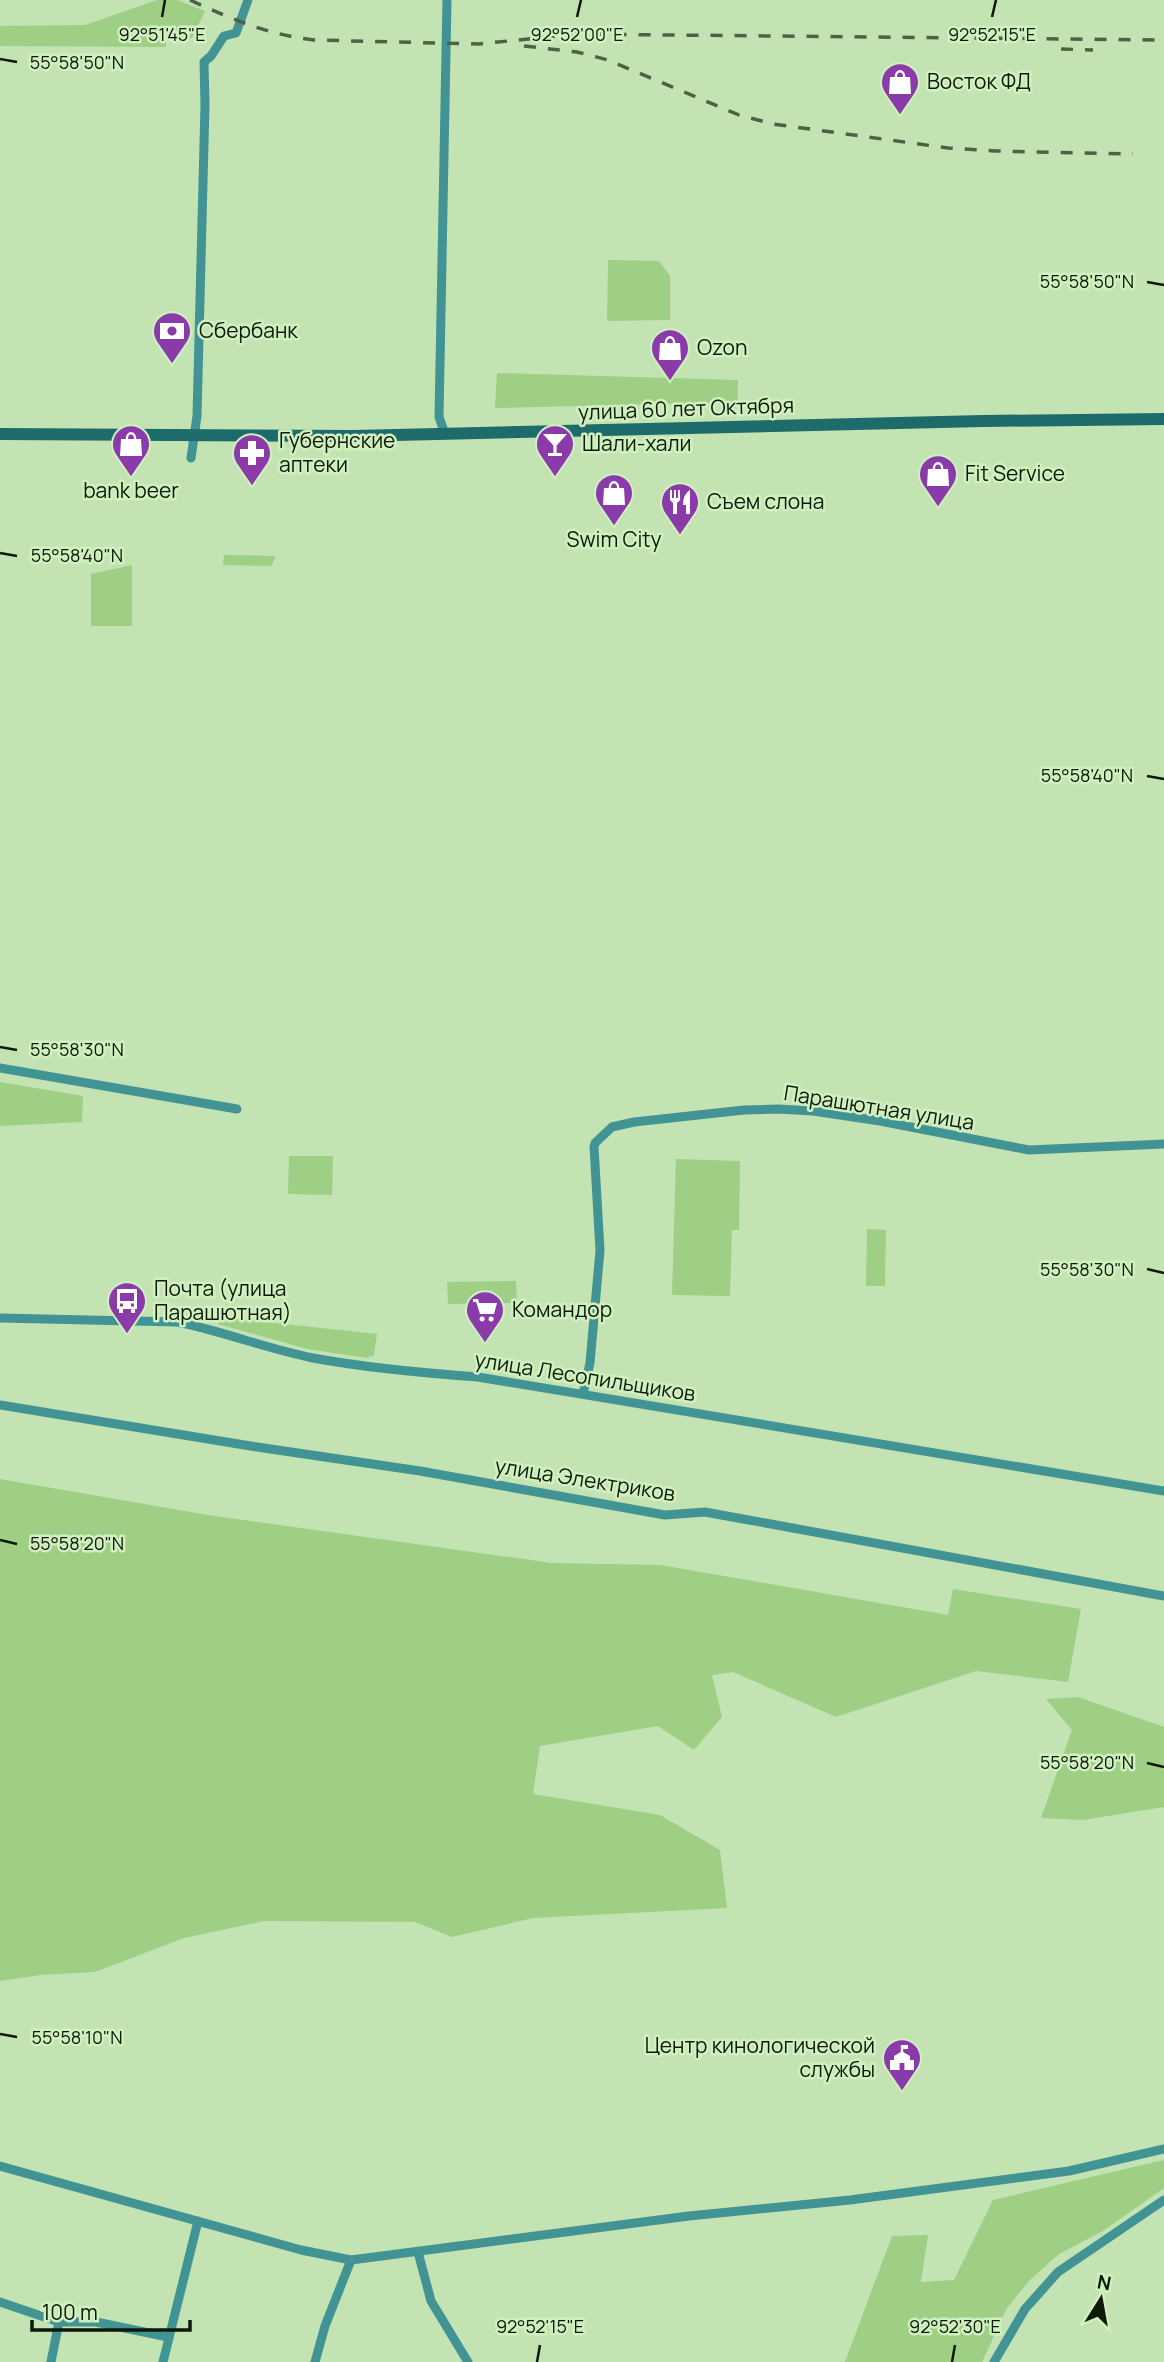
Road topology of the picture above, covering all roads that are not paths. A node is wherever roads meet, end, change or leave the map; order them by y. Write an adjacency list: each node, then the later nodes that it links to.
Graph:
1 (248, 0): 6 (street)
2 (447, 0): 5 (street)
3 (1164, 419): 5 (main road, улица 60 лет Октября)
4 (0, 434): 6 (main road, улица 60 лет Октября)
5 (445, 435): 6 (main road, улица 60 лет Октября)
6 (194, 436): 7 (street)
7 (191, 458)
8 (0, 1068): 9 (street)
9 (237, 1109)
10 (1164, 1144): 12 (street, Парашютная улица)
11 (0, 1318): 12 (street, улица Лесопильщиков)
12 (583, 1394): 14 (street, улица Лесопильщиков)
13 (0, 1405): 15 (street, улица Электриков)
14 (1164, 1491)
15 (1164, 1596)
16 (1164, 2149): 20 (street)
17 (0, 2166): 19 (street)
18 (1164, 2200): 29 (street)
19 (198, 2221): 21 (street); 24 (street)
20 (418, 2252): 21 (street); 28 (street)
21 (351, 2260): 27 (street)
22 (0, 2302): 23 (street)
23 (59, 2322): 24 (street); 25 (street)
24 (168, 2337): 26 (street)
25 (51, 2362)
26 (163, 2362)
27 (315, 2362)
28 (468, 2362)
29 (994, 2362)

